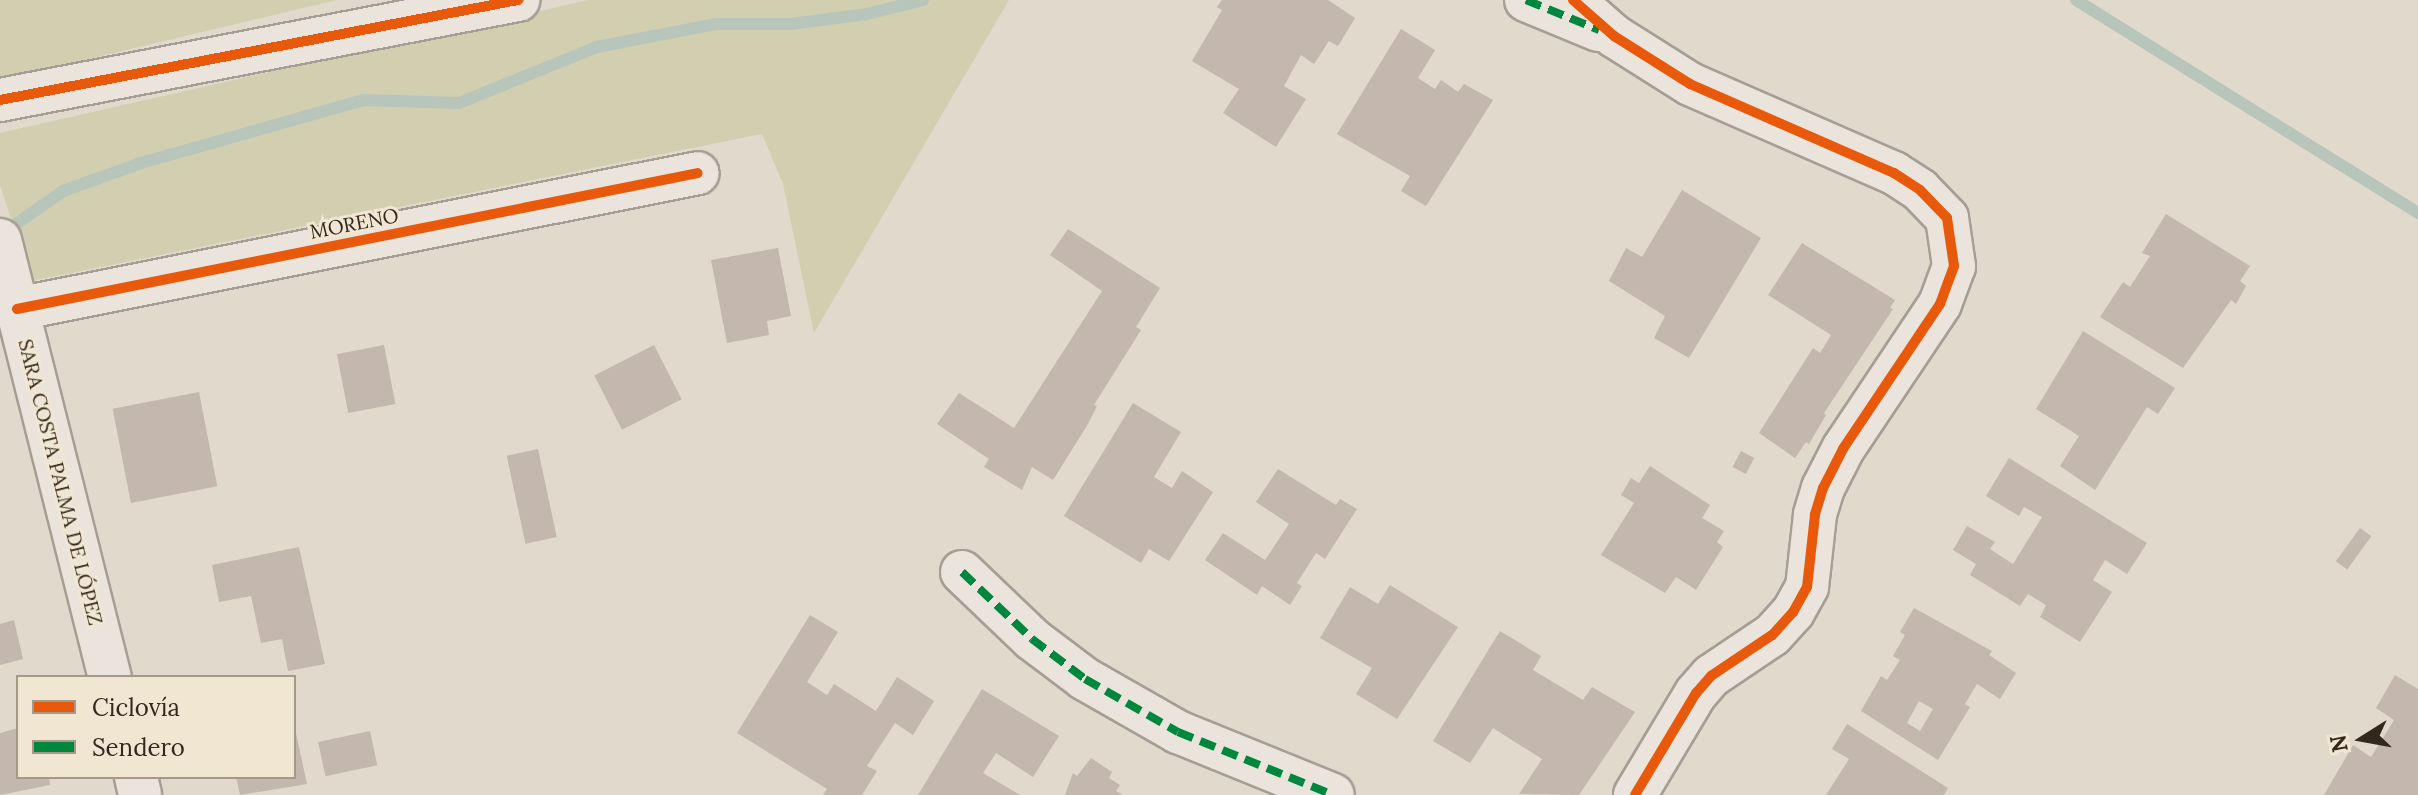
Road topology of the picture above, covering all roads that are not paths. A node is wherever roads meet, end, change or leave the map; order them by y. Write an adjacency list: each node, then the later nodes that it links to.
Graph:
1 (518, 0): 5 (street)
2 (1526, 0): 4 (street)
3 (1573, 0): 4 (street)
4 (1614, 36): 12 (street)
5 (0, 100)
6 (698, 173): 8 (street, MORENO)
7 (0, 240): 8 (street, SARA COSTA PALMA DE LÓPEZ)
8 (17, 309): 10 (street, SARA COSTA PALMA DE LÓPEZ)
9 (962, 572): 11 (street)
10 (109, 675)
11 (1333, 795)
12 (1635, 795)

